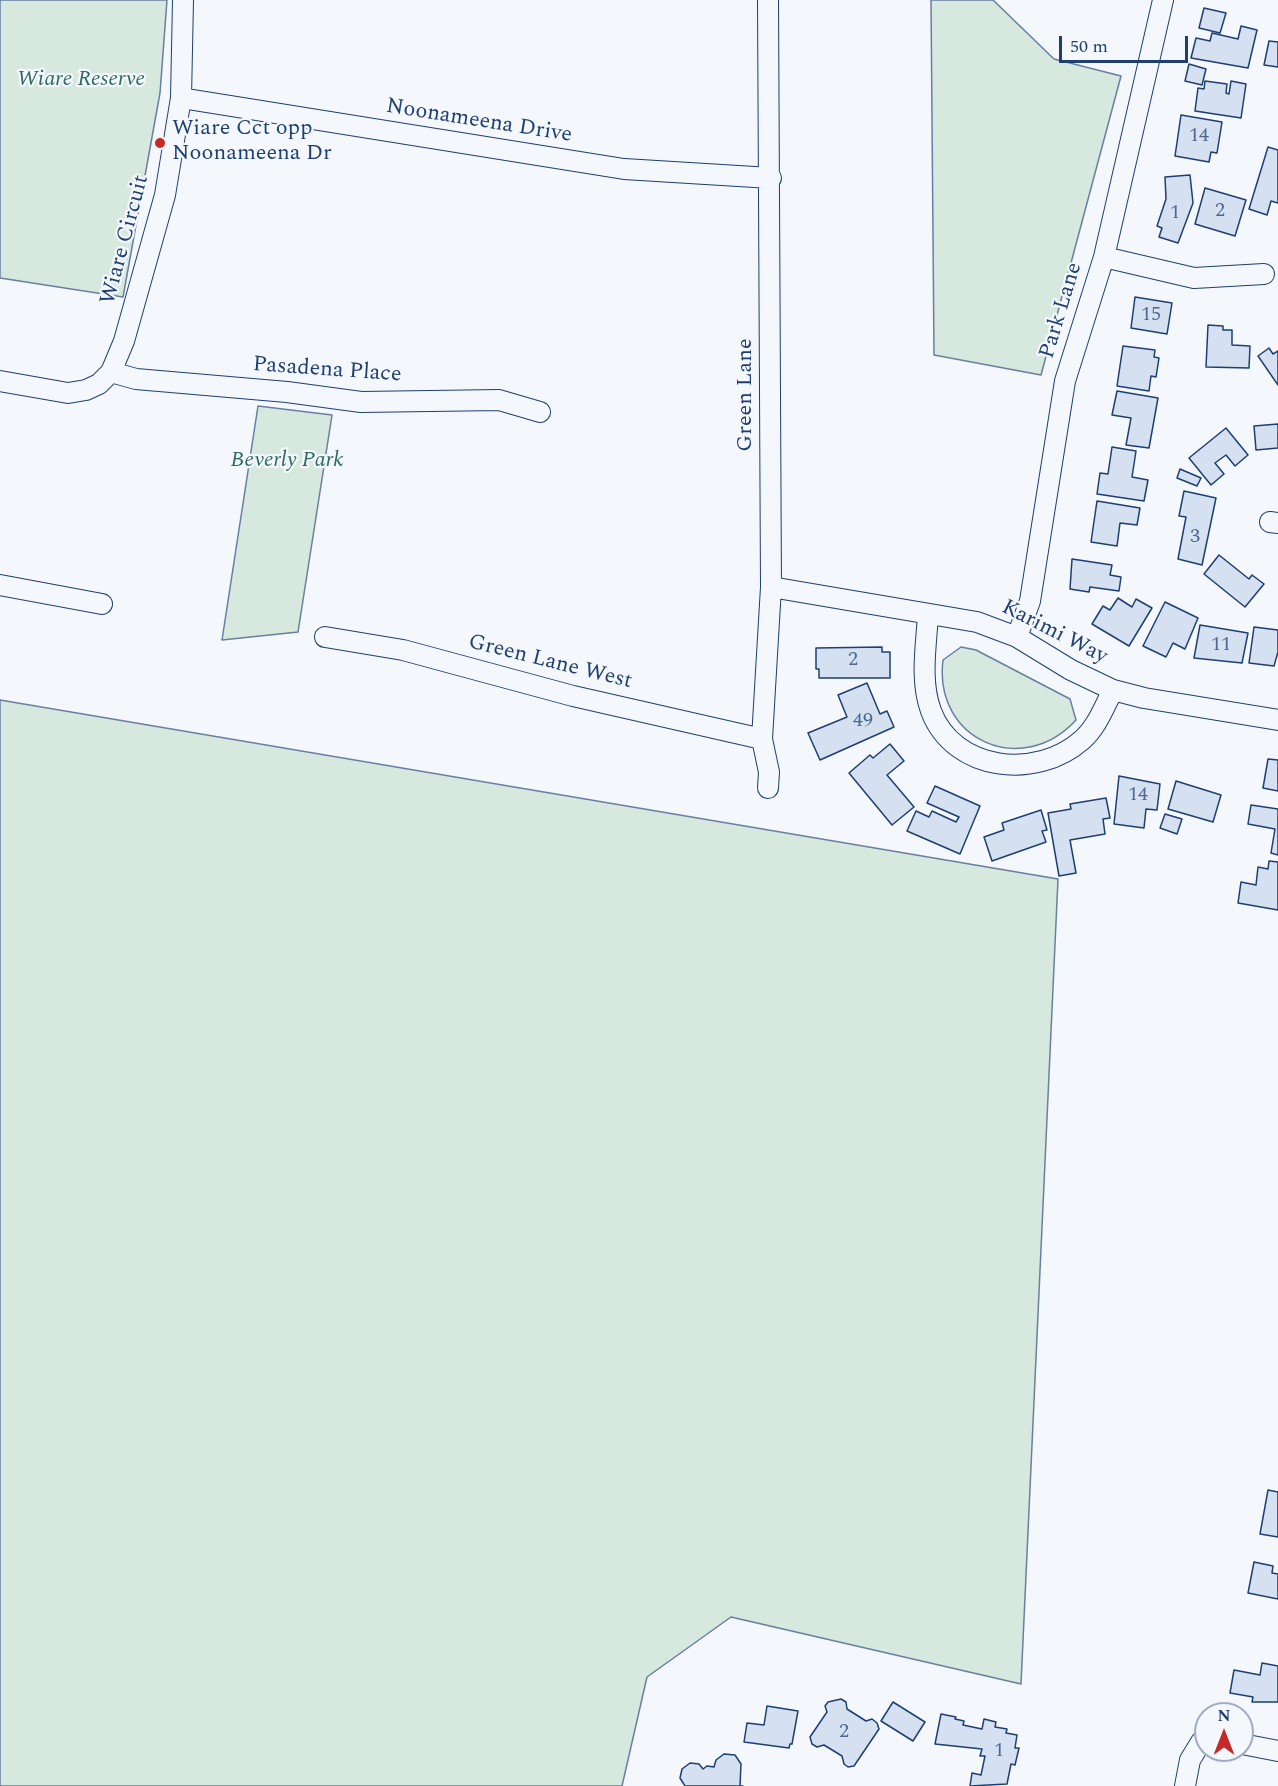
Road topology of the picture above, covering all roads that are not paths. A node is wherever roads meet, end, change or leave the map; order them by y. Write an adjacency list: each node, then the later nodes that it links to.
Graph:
1 (183, 0): 4 (street, Wiare Circuit)
2 (768, 0): 5 (street, Green Lane)
3 (1164, 0): 6 (street, Park Lane)
4 (181, 98): 5 (street, Noonameena Drive); 8 (street, Wiare Circuit)
5 (771, 178): 12 (street, Green Lane)
6 (1104, 257): 7 (street); 16 (street, Park Lane)
7 (1264, 274)
8 (111, 372): 9 (street); 10 (street, Pasadena Place)
9 (0, 381)
10 (540, 412)
11 (0, 585): 13 (street)
12 (771, 587): 14 (street, Karimi Way); 19 (street, Green Lane)
13 (102, 604)
14 (928, 615): 16 (street, Karimi Way); 17 (street)
15 (325, 637): 19 (street, Green Lane West)
16 (1017, 637): 17 (street, Karimi Way)
17 (1113, 690): 18 (street, Karimi Way)
18 (1278, 720)
19 (762, 739): 20 (street, Green Lane)
20 (768, 788)
21 (1254, 1746): 22 (street)
22 (1278, 1751)
23 (1194, 1754): 24 (street)
24 (1185, 1786)

